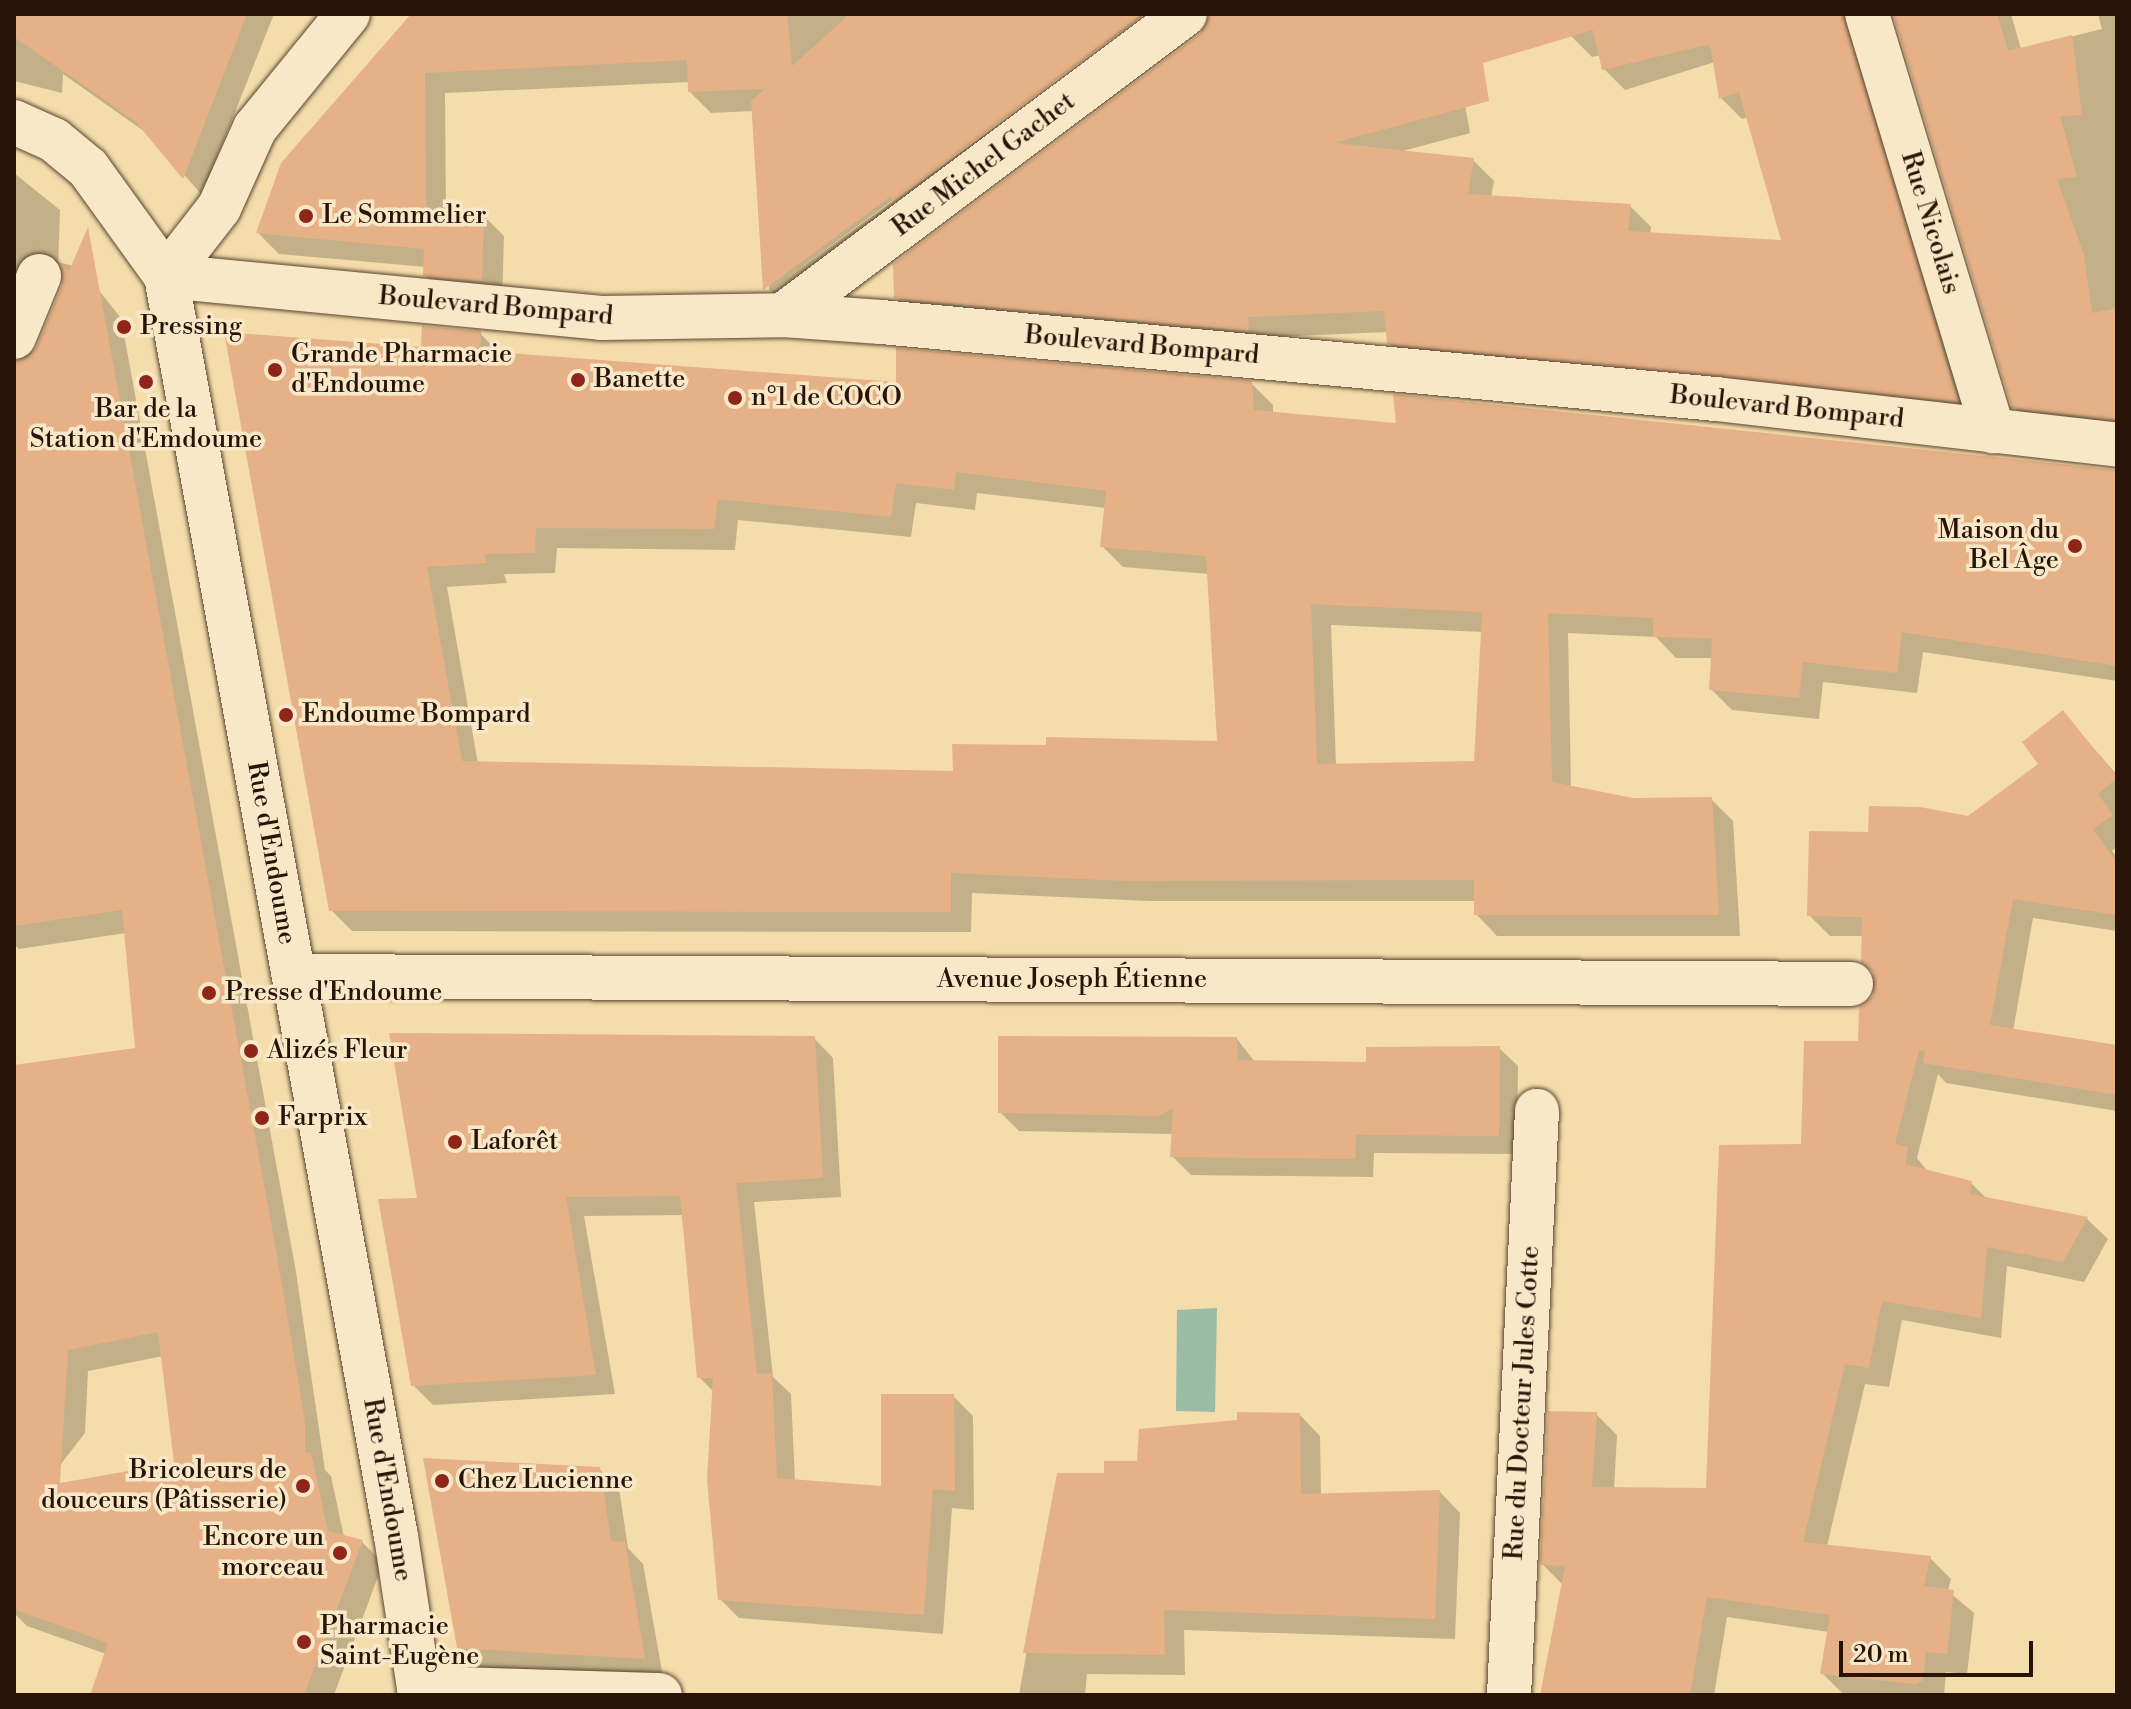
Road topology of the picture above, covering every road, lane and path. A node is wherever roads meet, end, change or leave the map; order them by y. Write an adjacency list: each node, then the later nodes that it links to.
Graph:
1 (348, 14): 6 (street)
2 (1185, 14): 7 (street, Rue Michel Gachet)
3 (1867, 14): 9 (street, Rue Nicolais)
4 (14, 122): 6 (street, Rue d'Endoume)
5 (39, 276): 8 (street)
6 (166, 276): 7 (street, Boulevard Bompard); 11 (street, Rue d'Endoume)
7 (783, 315): 9 (street, Boulevard Bompard)
8 (14, 337)
9 (1993, 431): 10 (street, Boulevard Bompard)
10 (2117, 445)
11 (294, 976): 12 (street, Avenue Joseph Étienne); 14 (street, Rue d'Endoume)
12 (1851, 984)
13 (1537, 1111): 16 (street, Rue du Docteur Jules Cotte)
14 (420, 1692): 15 (street)
15 (660, 1695)
16 (1509, 1695)

